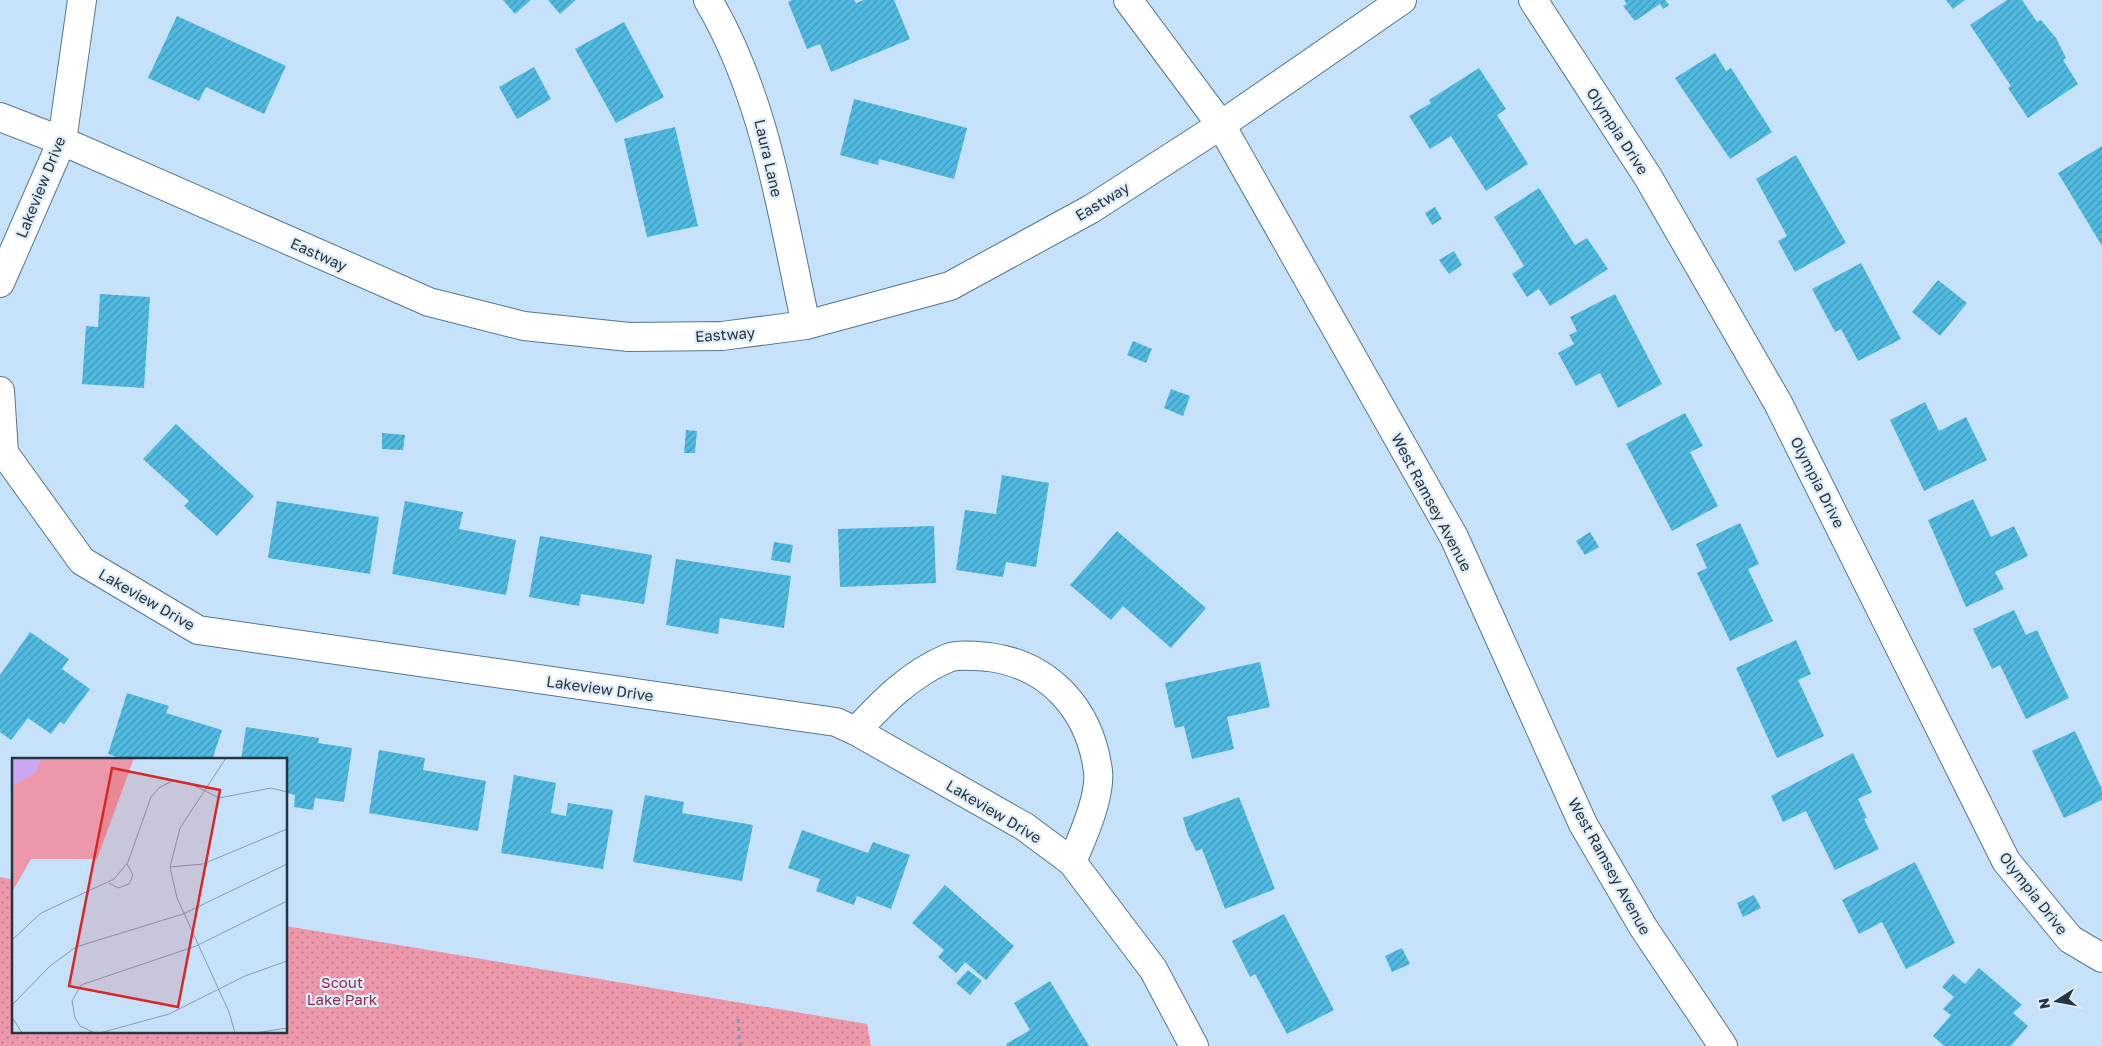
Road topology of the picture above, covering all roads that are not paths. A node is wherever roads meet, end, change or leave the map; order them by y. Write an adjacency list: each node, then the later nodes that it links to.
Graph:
1 (82, 0): 8 (street, Lakeview Drive)
2 (708, 0): 10 (street, Laura Lane)
3 (1128, 0): 7 (street, West Ramsey Avenue)
4 (1402, 0): 7 (street, Eastway)
5 (1533, 0): 14 (street, Olympia Drive)
6 (0, 117): 8 (street, Eastway)
7 (1221, 125): 10 (street, Eastway); 16 (street, West Ramsey Avenue)
8 (62, 141): 9 (street, Lakeview Drive); 10 (street, Eastway)
9 (0, 283)
10 (806, 325)
11 (0, 392): 12 (street, Lakeview Drive)
12 (856, 731): 13 (street, Lakeview Drive); 13 (street)
13 (1072, 862): 15 (street, Lakeview Drive)
14 (2102, 958)
15 (1194, 1046)
16 (1723, 1046)

